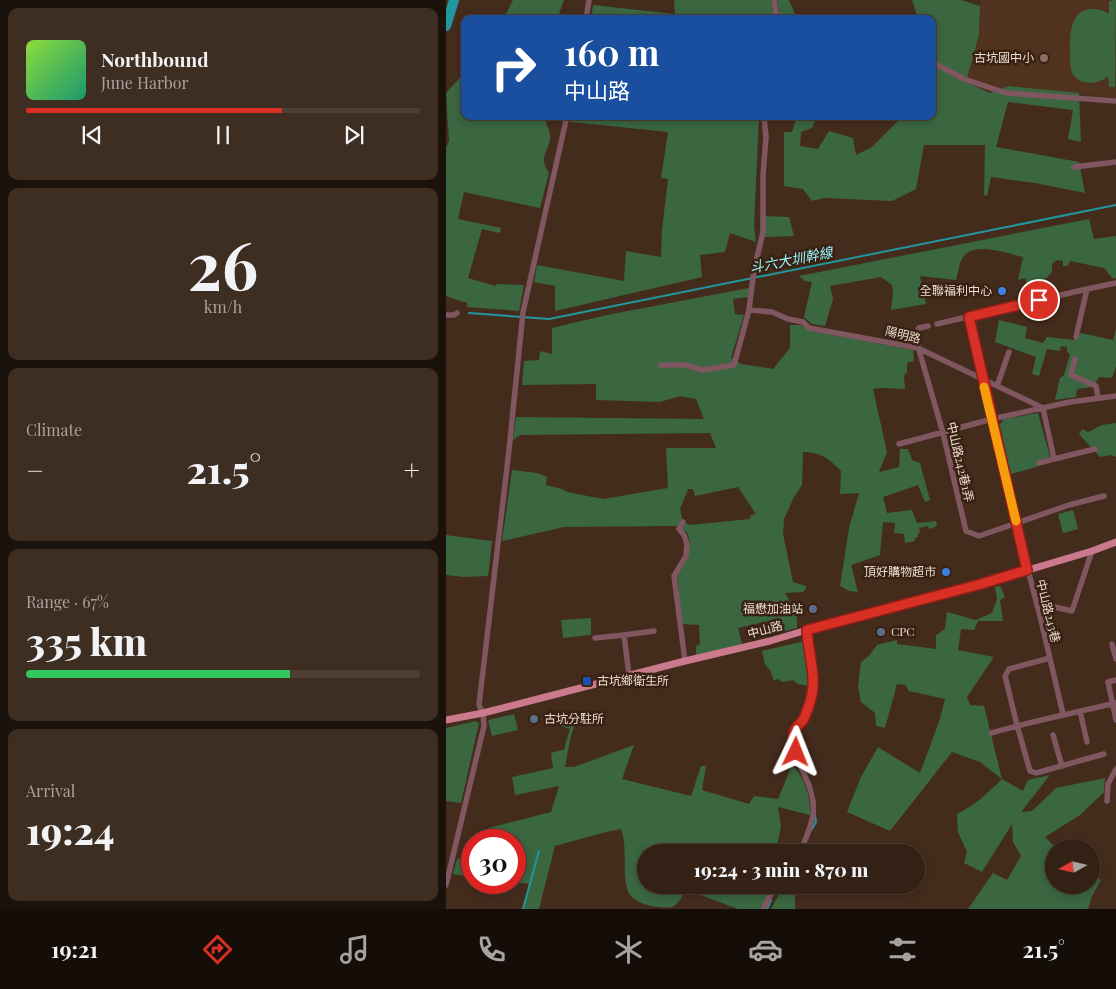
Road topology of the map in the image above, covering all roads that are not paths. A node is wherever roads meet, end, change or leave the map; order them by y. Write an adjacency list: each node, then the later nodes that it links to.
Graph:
1 (589, 0): 3 (street)
2 (774, 0): 4 (street)
3 (587, 15)
4 (776, 15)
5 (936, 64): 6 (street)
6 (1116, 102)
7 (566, 120): 54 (street)
8 (764, 120): 13 (street)
9 (1116, 162): 10 (street)
10 (1074, 167)
11 (1116, 283): 12 (street)
12 (1087, 288): 16 (street); 19 (street)
13 (749, 310): 20 (street, 陽明路); 23 (street)
14 (457, 313): 15 (street)
15 (446, 315)
16 (969, 317): 17 (street); 24 (street, 中山路243巷)
17 (937, 324)
18 (928, 326): 20 (street)
19 (1076, 337)
20 (918, 348): 24 (street, 陽明路); 30 (street, 中山路242巷1弄)
21 (1009, 352): 25 (street)
22 (1075, 359): 27 (street)
23 (661, 365)
24 (982, 379): 25 (street, 陽明路); 29 (street, 中山路243巷)
25 (997, 386): 28 (street, 陽明路)
26 (1116, 396): 27 (street)
27 (1098, 397): 28 (street)
28 (1043, 408): 29 (street); 33 (street)
29 (992, 419): 30 (street); 37 (street, 中山路243巷)
30 (943, 433): 31 (street); 37 (street, 中山路242巷1弄)
31 (899, 444)
32 (1094, 449): 33 (street)
33 (1054, 459): 34 (street)
34 (1039, 463)
35 (1104, 496): 37 (street)
36 (683, 522): 49 (street)
37 (1016, 524): 40 (street, 中山路243巷)
38 (1116, 542): 39 (main road, 中山路)
39 (1092, 551): 40 (main road, 中山路); 41 (street)
40 (1027, 570): 41 (street, 中山路243巷); 42 (main road, 中山路)
41 (1037, 603): 47 (street, 中山路243巷)
42 (807, 630): 49 (main road, 中山路); 66 (street)
43 (654, 632): 44 (street)
44 (624, 635): 45 (street); 50 (street)
45 (595, 638)
46 (1112, 644): 48 (street)
47 (1050, 658): 55 (street, 中山路243巷); 58 (street, 中山路243巷)
48 (1116, 659)
49 (685, 661): 50 (main road, 中山路)
50 (629, 675): 54 (main road, 中山路)
51 (1116, 680): 52 (street)
52 (1114, 703): 53 (street); 57 (street)
53 (1080, 711): 55 (street); 61 (street)
54 (483, 713): 56 (main road, 中山路); 67 (street)
55 (1063, 714): 58 (street)
56 (446, 720)
57 (1116, 720)
58 (1016, 725): 59 (street); 63 (street, 中山路243巷)
59 (991, 733)
60 (1053, 734): 63 (street)
61 (1087, 742)
62 (1104, 754): 63 (street, 中山路243巷)
63 (1062, 766)
64 (1116, 769): 65 (street)
65 (1107, 801)
66 (803, 844)
67 (446, 885)
68 (771, 894): 69 (street)
69 (763, 909)

